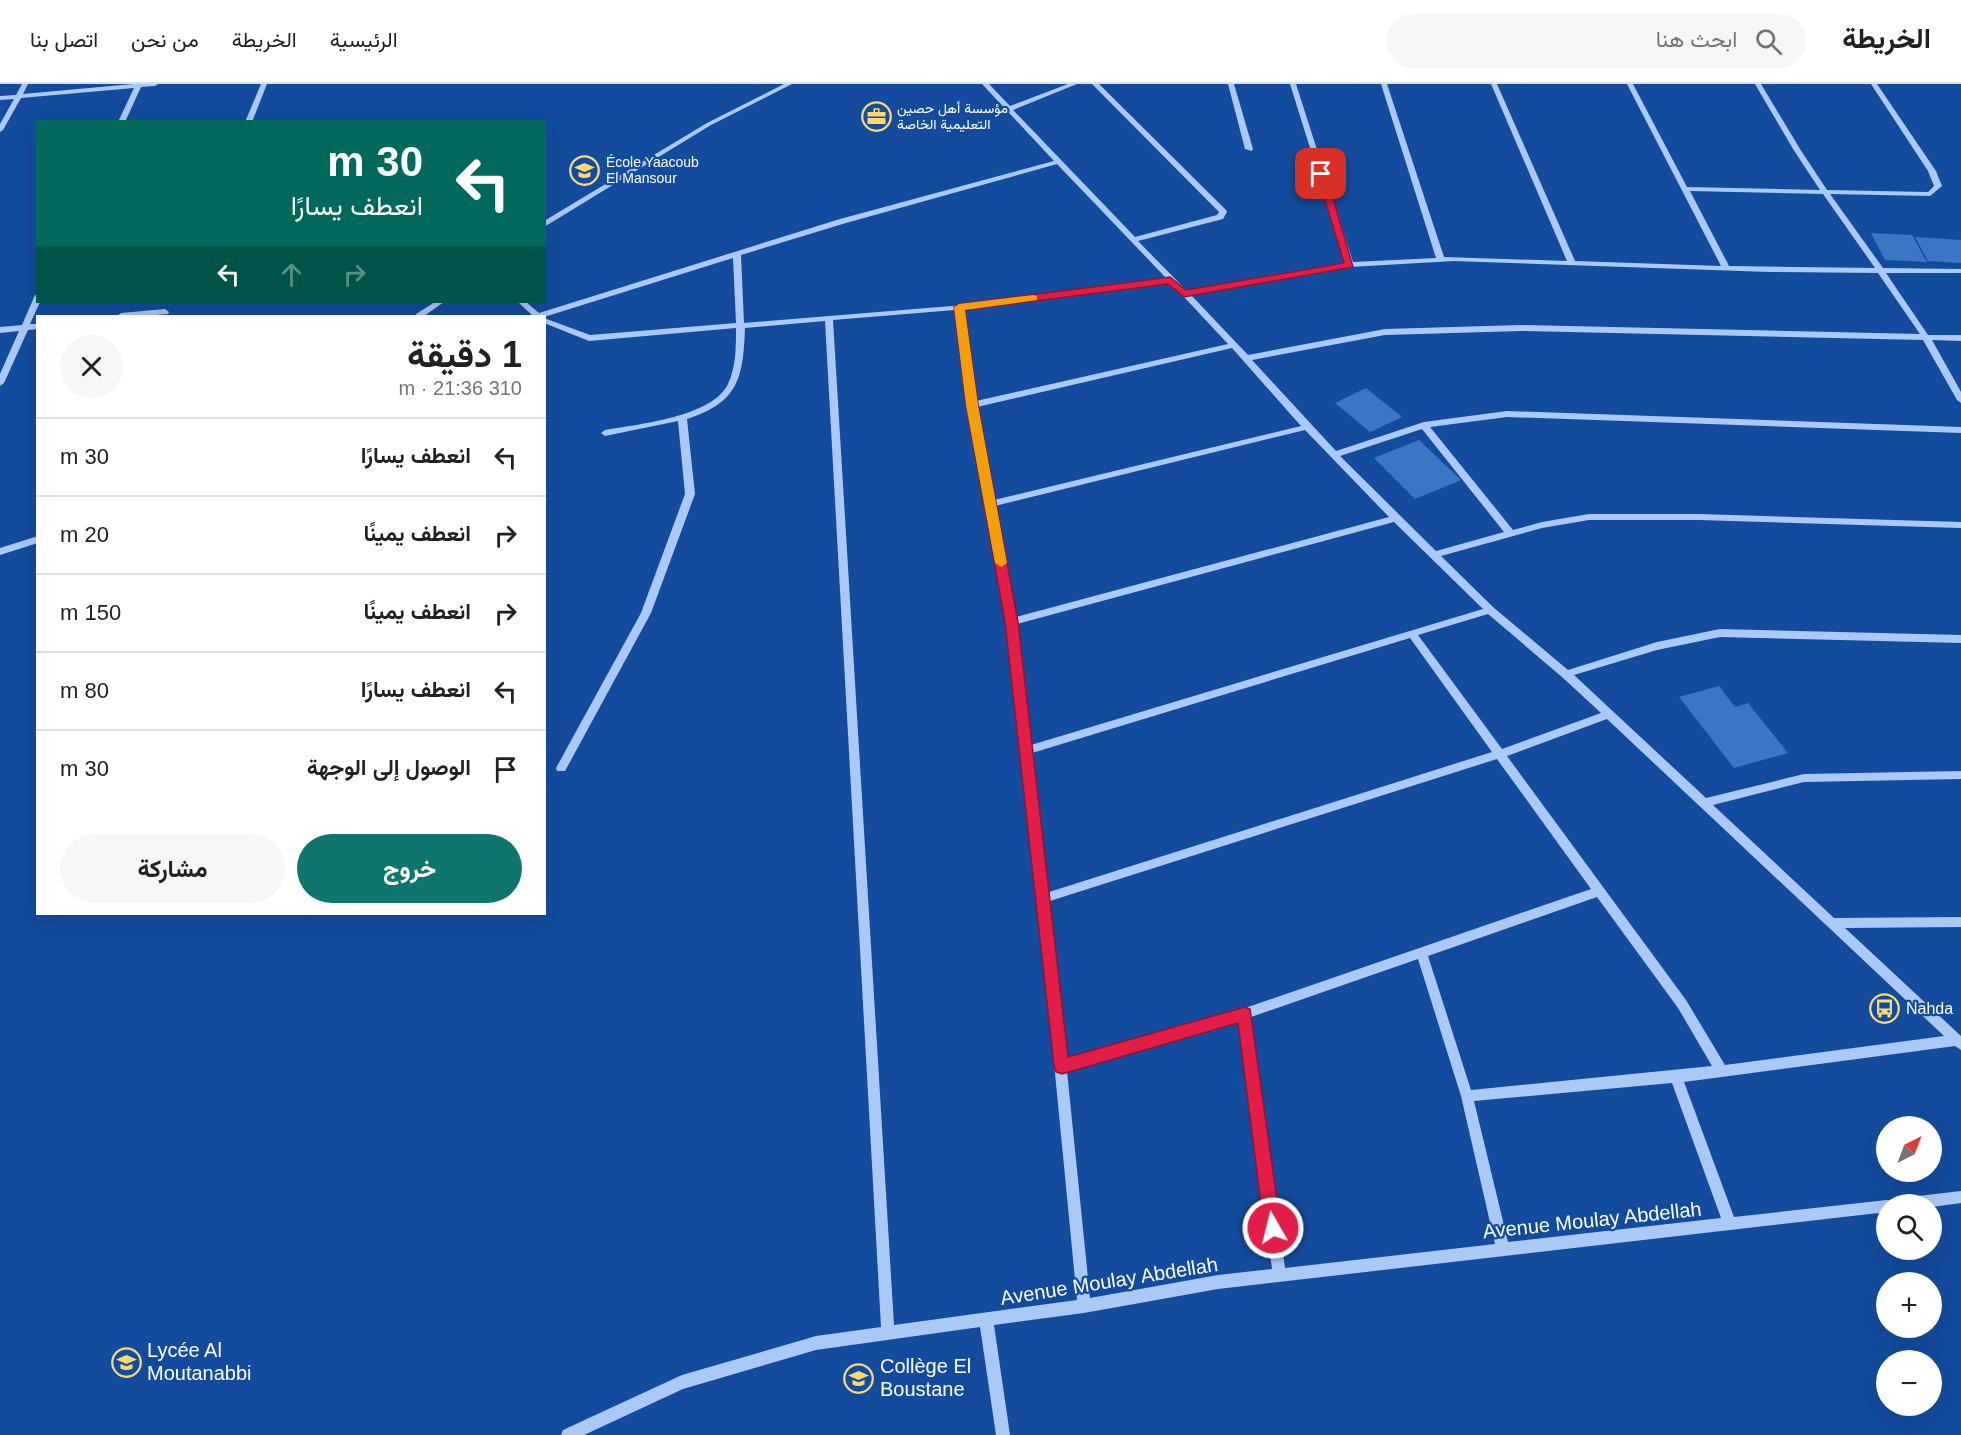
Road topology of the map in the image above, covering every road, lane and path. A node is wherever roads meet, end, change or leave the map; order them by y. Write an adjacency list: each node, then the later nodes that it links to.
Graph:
1 (25, 84): 16 (street)
2 (155, 84): 15 (street)
3 (264, 84): 20 (street)
4 (789, 84): 26 (street)
5 (985, 84): 18 (street)
6 (1074, 84): 18 (street)
7 (1095, 84): 27 (street)
8 (1231, 84): 22 (street)
9 (1293, 84): 31 (street)
10 (1384, 84): 29 (street)
11 (1494, 84): 30 (street)
12 (1630, 84): 24 (street)
13 (1758, 84): 25 (street)
14 (1874, 84): 25 (street)
15 (138, 86): 16 (street); 19 (street)
16 (18, 96): 17 (street); 21 (street)
17 (0, 98)
18 (1008, 110): 23 (street)
19 (122, 120)
20 (249, 120)
21 (0, 130)
22 (1249, 149)
23 (1058, 162): 27 (street); 28 (street)
24 (1686, 189): 25 (street); 32 (street)
25 (1824, 192): 33 (street)
26 (546, 224)
27 (1132, 240): 35 (street)
28 (737, 255): 45 (street); 48 (street)
29 (1441, 260): 30 (street); 31 (street)
30 (1572, 263): 32 (street)
31 (1350, 265): 36 (street)
32 (1726, 268): 33 (street)
33 (1878, 270): 34 (street); 52 (street)
34 (1961, 271)
35 (1170, 280): 36 (street); 40 (street)
36 (1184, 293): 54 (street)
37 (36, 301): 50 (street)
38 (438, 303): 43 (street)
39 (523, 303): 44 (street)
40 (959, 307): 46 (street); 58 (street)
41 (164, 314): 42 (street)
42 (142, 315)
43 (420, 315)
44 (537, 315)
45 (541, 315)
46 (829, 319): 48 (street); 102 (street)
47 (546, 321): 48 (street)
48 (740, 324): 59 (street)
49 (36, 326): 50 (street)
50 (23, 327): 51 (street); 56 (street)
51 (0, 330)
52 (1926, 337): 53 (street); 55 (street); 57 (street)
53 (1961, 338)
54 (1233, 345): 55 (street); 58 (street)
55 (1246, 358): 61 (street)
56 (0, 382)
57 (1961, 400)
58 (972, 405): 65 (street)
59 (682, 416): 63 (street); 80 (street)
60 (1424, 425): 62 (street); 64 (street); 68 (street)
61 (1307, 427): 64 (street); 65 (street)
62 (1961, 430)
63 (605, 433)
64 (1336, 454): 66 (street)
65 (991, 504): 73 (street)
66 (1396, 518): 71 (street); 73 (street)
67 (1961, 525): 68 (street)
68 (1511, 534): 71 (street)
69 (36, 540): 70 (street)
70 (0, 552)
71 (1434, 555): 72 (street)
72 (1490, 610): 74 (street); 76 (street)
73 (1012, 622): 78 (street)
74 (1412, 634): 78 (street); 79 (street)
75 (1961, 639): 76 (street)
76 (1566, 674): 77 (street)
77 (1607, 715): 79 (street); 82 (street)
78 (1028, 750): 84 (street)
79 (1500, 754): 83 (street); 84 (street)
80 (561, 768)
81 (1961, 775): 82 (street)
82 (1704, 803): 86 (street)
83 (1599, 891): 87 (street); 91 (street)
84 (1044, 898): 90 (street)
85 (1961, 922): 86 (street)
86 (1833, 923): 89 (street)
87 (1421, 952): 88 (street); 93 (street)
88 (1245, 1014): 90 (street); 99 (street)
89 (1959, 1042): 91 (street)
90 (1062, 1066): 100 (street)
91 (1722, 1071): 92 (street)
92 (1676, 1077): 93 (street); 97 (street)
93 (1467, 1096): 98 (street)
94 (1961, 1197): 95 (street)
95 (1942, 1199)
96 (1876, 1207): 97 (street, Avenue Moulay Abdellah)
97 (1730, 1225): 98 (street, Avenue Moulay Abdellah)
98 (1503, 1249): 99 (street, Avenue Moulay Abdellah)
99 (1279, 1275): 100 (street, Avenue Moulay Abdellah)
100 (1084, 1306): 101 (street, Avenue Moulay Abdellah)
101 (986, 1320): 102 (street, Avenue Moulay Abdellah); 104 (street)
102 (888, 1331): 103 (street, Avenue Moulay Abdellah)
103 (568, 1435)
104 (1003, 1435)

